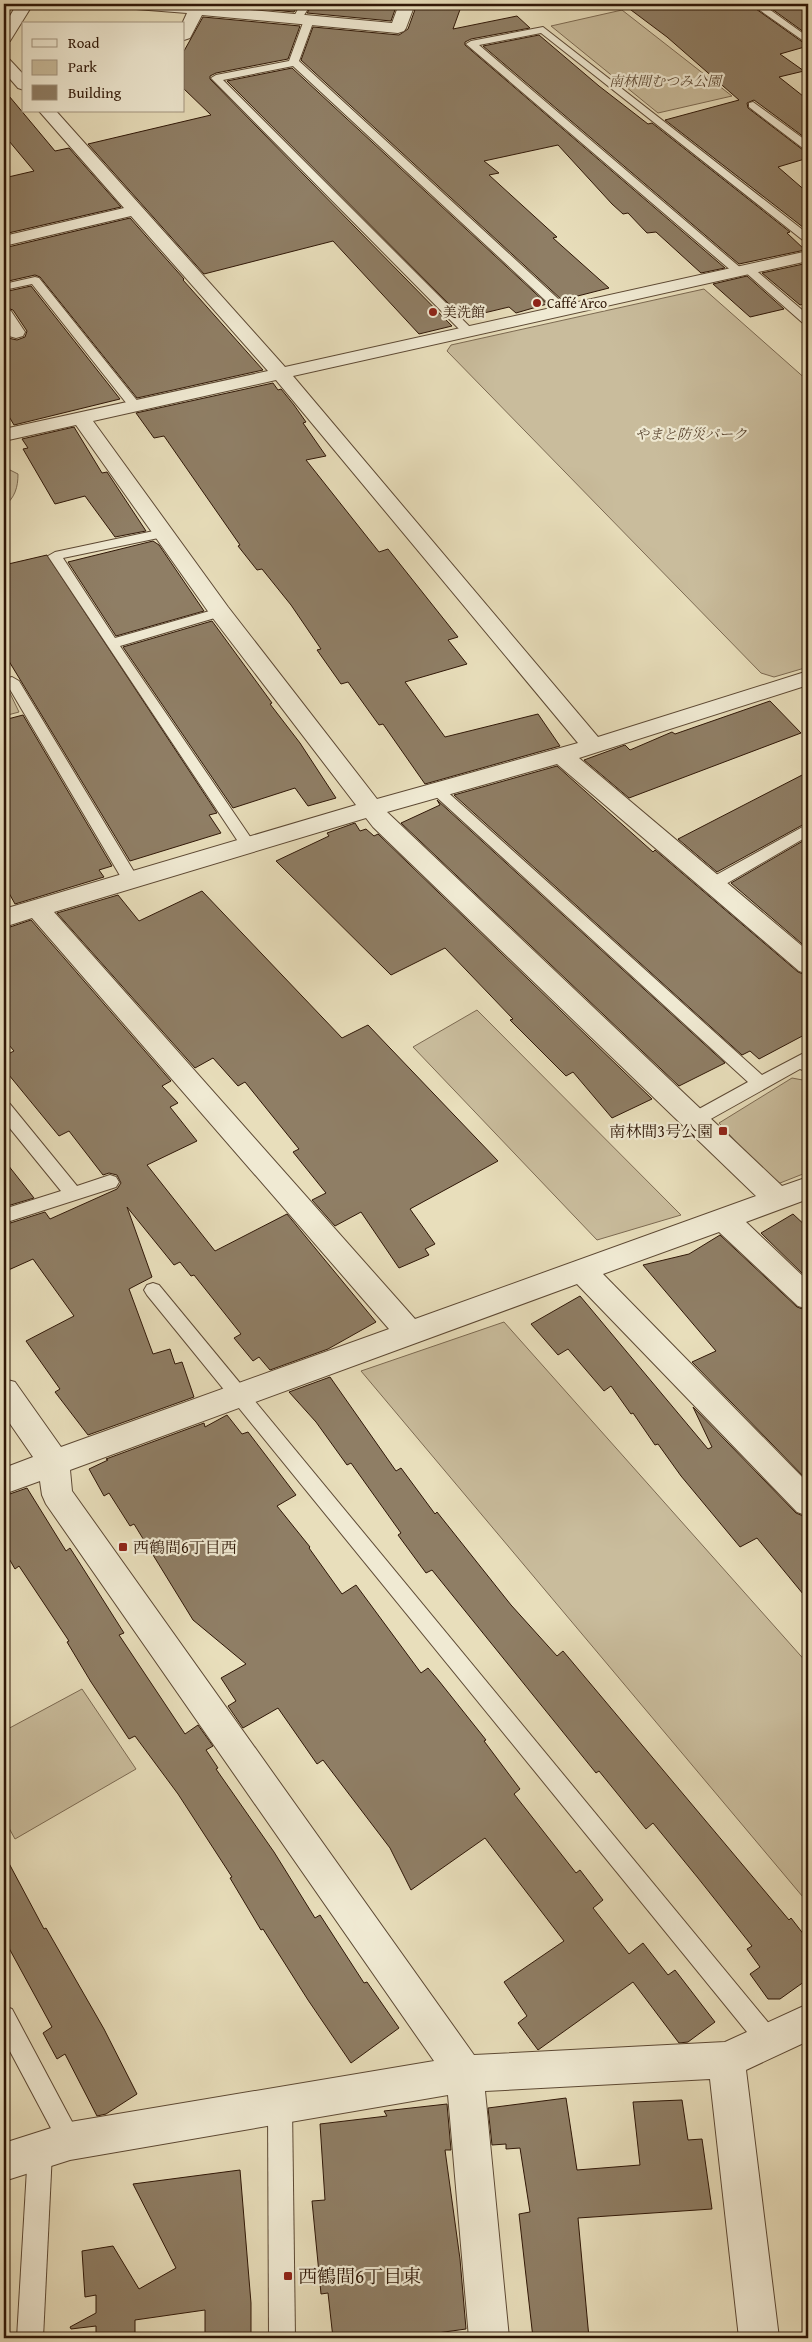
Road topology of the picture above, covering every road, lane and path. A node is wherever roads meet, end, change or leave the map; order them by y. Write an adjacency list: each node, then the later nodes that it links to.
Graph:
1 (25, 4): 9 (street)
2 (136, 4): 6 (street)
3 (306, 4): 7 (lane)
4 (407, 4): 7 (street)
5 (756, 4): 10 (lane)
6 (198, 7): 7 (street); 8 (street)
7 (304, 19): 11 (lane)
8 (185, 33)
9 (4, 38)
10 (808, 41)
11 (296, 62): 23 (lane); 26 (lane)
12 (4, 63): 13 (street)
13 (22, 83)
14 (753, 105): 16 (lane)
15 (48, 112): 17 (street)
16 (808, 147)
17 (136, 210): 19 (street); 28 (street)
18 (808, 239): 21 (lane)
19 (4, 241)
20 (808, 256): 21 (street)
21 (743, 270): 23 (street); 25 (lane)
22 (4, 288): 29 (lane)
23 (563, 310): 26 (street)
24 (4, 315): 27 (street)
25 (808, 321)
26 (468, 331): 28 (street)
27 (16, 332)
28 (281, 374): 29 (street); 37 (street)
29 (135, 406): 30 (street)
30 (80, 418): 31 (street); 32 (street)
31 (4, 435)
32 (163, 533): 33 (street); 34 (lane)
33 (220, 612): 34 (lane); 40 (street)
34 (112, 644): 42 (lane)
35 (808, 678): 37 (street)
36 (4, 683): 43 (lane)
37 (593, 746): 38 (street)
38 (562, 756): 39 (street); 44 (street)
39 (437, 790): 40 (street); 49 (lane)
40 (370, 809): 42 (street); 51 (street)
41 (808, 829): 44 (lane)
42 (248, 845): 43 (street)
43 (131, 880): 45 (street)
44 (713, 884): 47 (street)
45 (37, 908): 46 (street); 61 (street)
46 (4, 918)
47 (808, 965)
48 (808, 1066): 49 (lane)
49 (760, 1083): 51 (lane)
50 (4, 1109): 54 (lane)
51 (694, 1120): 55 (street)
52 (110, 1182): 54 (lane)
53 (808, 1188): 55 (street)
54 (74, 1194): 56 (lane)
55 (777, 1199): 57 (street)
56 (4, 1216)
57 (723, 1218): 58 (street); 60 (street)
58 (581, 1270): 61 (street); 66 (street)
59 (153, 1290): 63 (lane)
60 (808, 1298)
61 (410, 1333): 63 (street)
62 (4, 1391): 64 (street)
63 (238, 1395): 64 (street); 69 (lane)
64 (54, 1462): 65 (street); 71 (street)
65 (4, 1481)
66 (808, 1503)
67 (4, 2017): 73 (lane)
68 (808, 2022): 69 (street)
69 (768, 2040): 70 (street)
70 (726, 2060): 71 (street); 78 (street)
71 (465, 2074): 72 (street); 77 (street)
72 (280, 2106): 73 (street); 76 (lane)
73 (55, 2146): 74 (street); 75 (lane)
74 (4, 2162)
75 (30, 2338)
76 (282, 2338)
77 (489, 2338)
78 (759, 2338)

